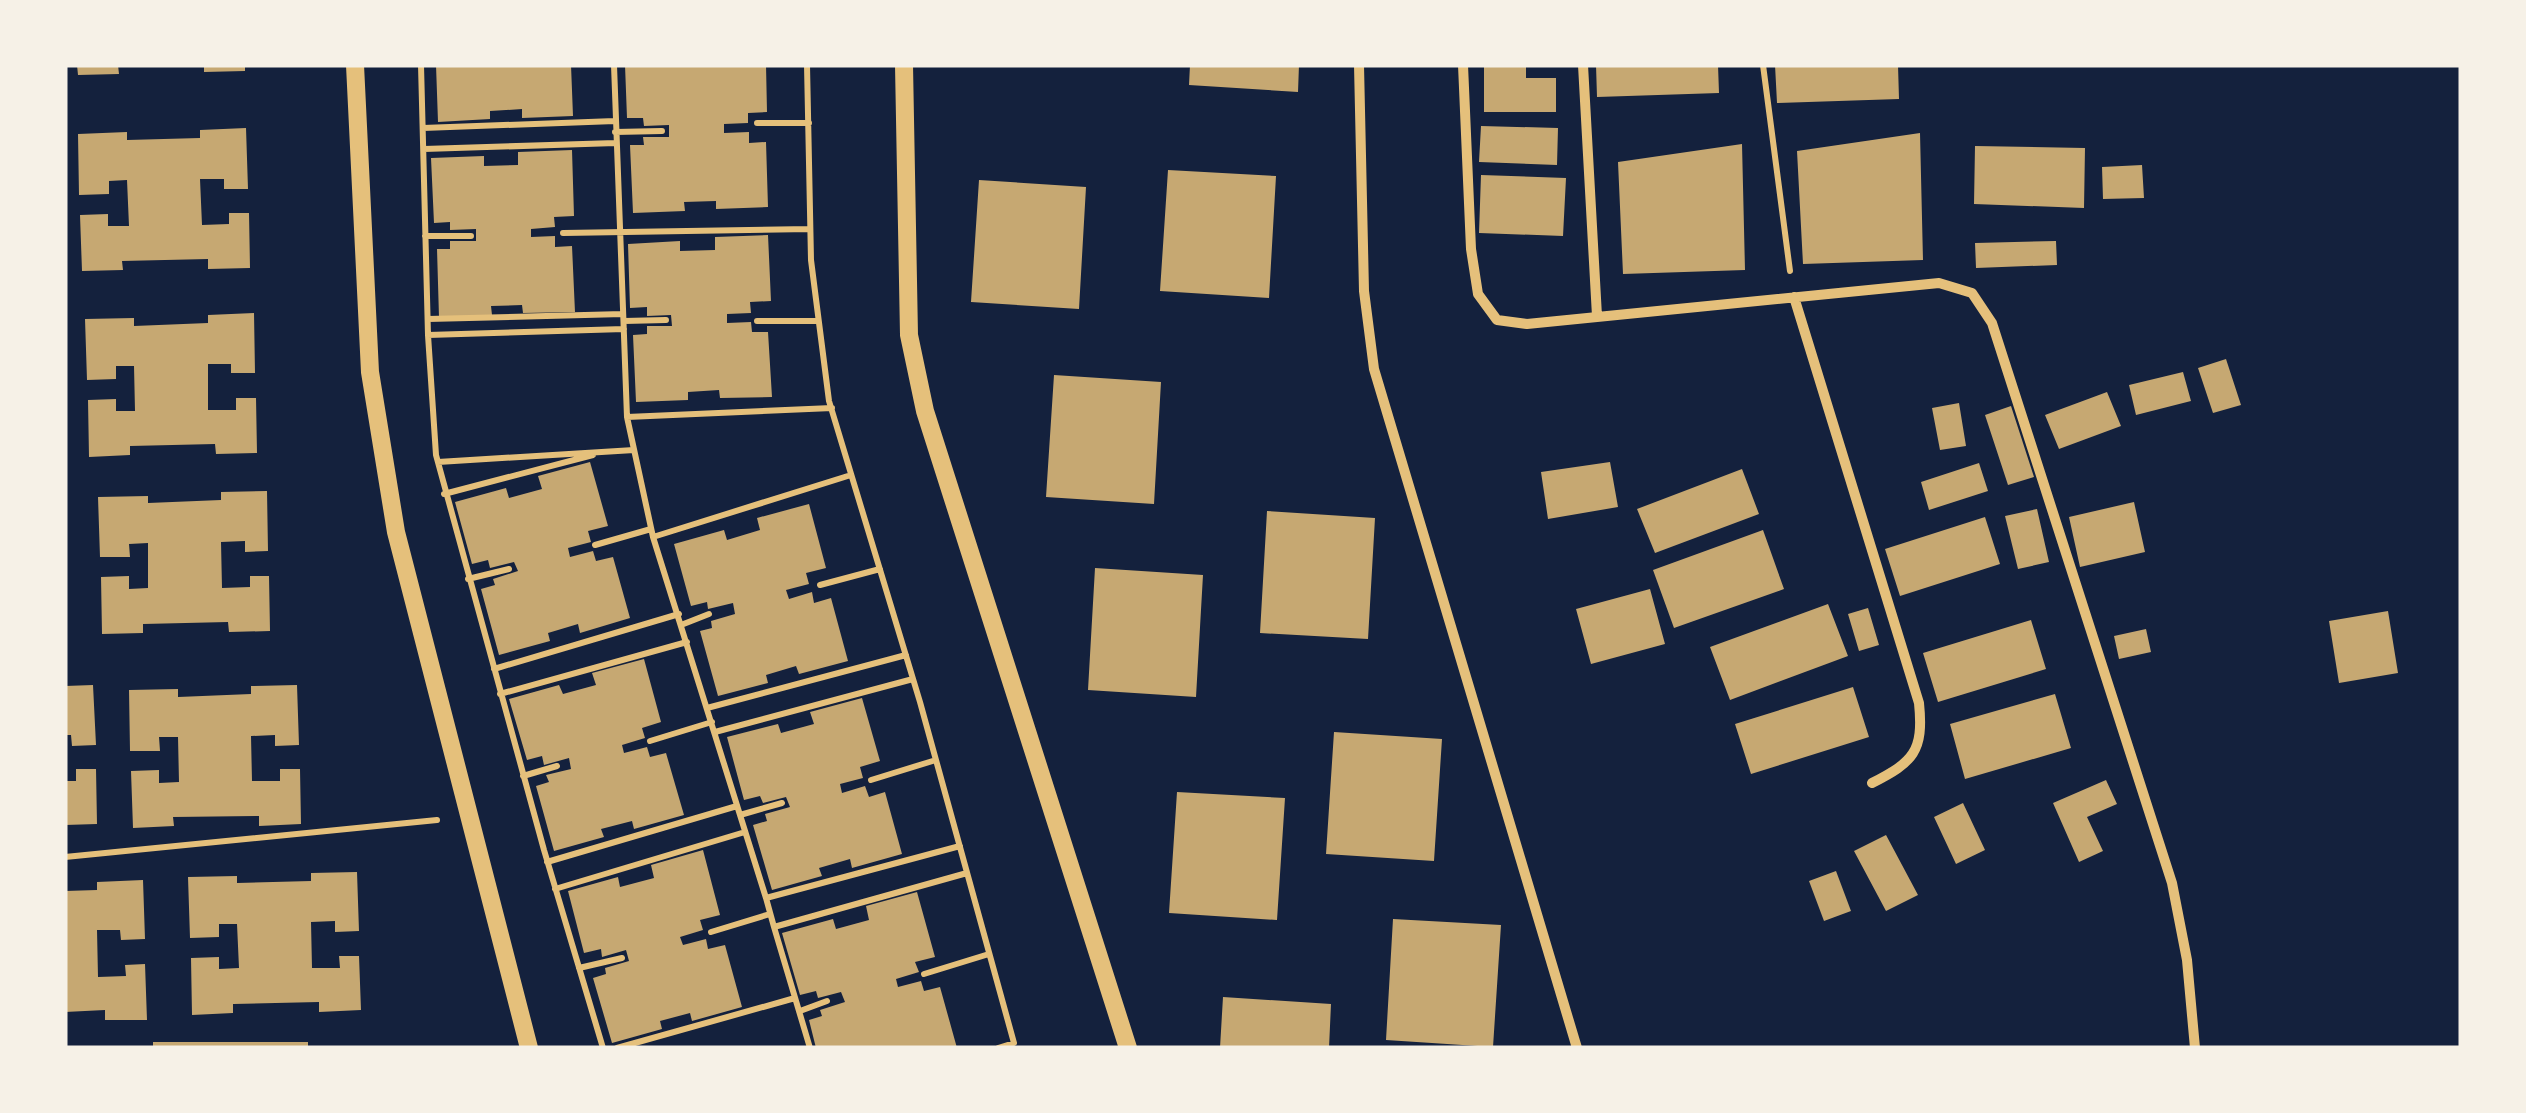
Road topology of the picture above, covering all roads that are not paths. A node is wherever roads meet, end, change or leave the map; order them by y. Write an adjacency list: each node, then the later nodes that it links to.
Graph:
1 (354, 65): 9 (street)
2 (904, 65): 10 (street)
3 (1359, 65): 11 (street)
4 (1462, 65): 7 (street)
5 (1583, 65): 7 (street)
6 (1794, 297): 7 (street); 8 (street); 12 (street)
7 (1597, 316)
8 (1872, 783)
9 (529, 1048)
10 (1128, 1048)
11 (1577, 1048)
12 (2195, 1048)

